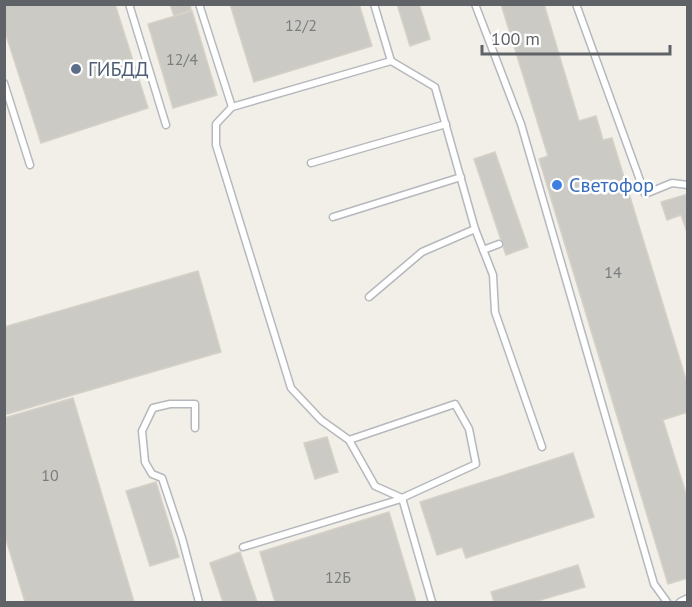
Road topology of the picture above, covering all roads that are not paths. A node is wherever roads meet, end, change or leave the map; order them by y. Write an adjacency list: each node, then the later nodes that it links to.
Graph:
1 (129, 4): 10 (lane)
2 (199, 4): 8 (lane)
3 (374, 4): 6 (lane)
4 (475, 4): 28 (lane)
5 (576, 4): 14 (lane)
6 (391, 61): 8 (lane); 9 (lane)
7 (4, 83): 12 (lane)
8 (232, 108): 21 (lane)
9 (446, 124): 11 (lane); 13 (lane)
10 (166, 125)
11 (311, 163)
12 (30, 165)
13 (461, 177): 15 (lane); 16 (lane)
14 (687, 185)
15 (333, 217)
16 (475, 229): 18 (lane); 19 (lane)
17 (499, 244): 18 (lane)
18 (483, 250): 22 (lane)
19 (369, 297)
20 (195, 428): 26 (lane)
21 (349, 440): 23 (lane); 23 (lane)
22 (542, 447)
23 (402, 498): 24 (lane); 27 (lane)
24 (243, 547)
25 (687, 598): 29 (lane)
26 (199, 603)
27 (432, 603)
28 (667, 603)
29 (680, 603)

